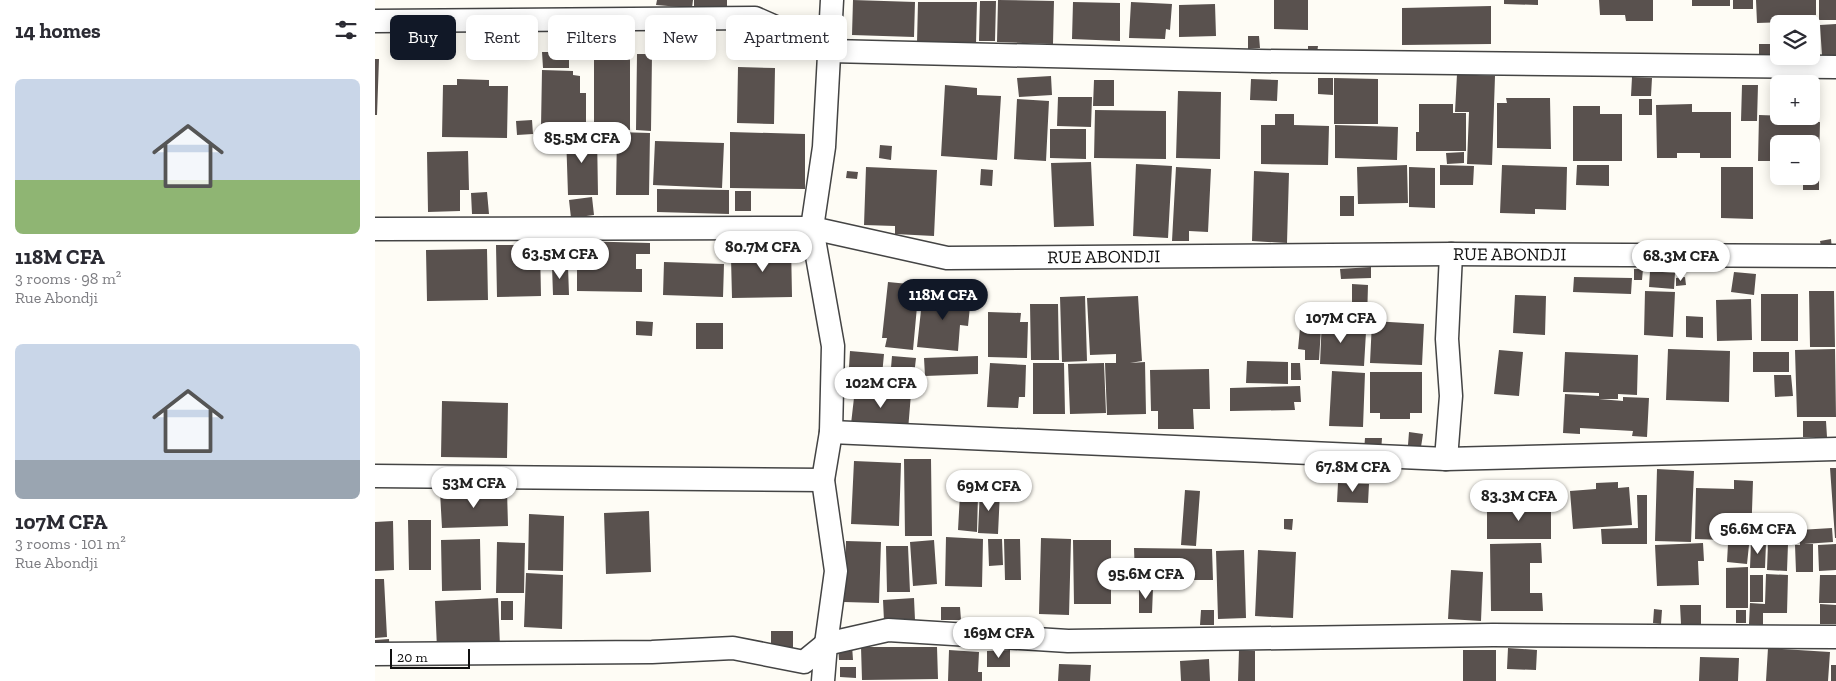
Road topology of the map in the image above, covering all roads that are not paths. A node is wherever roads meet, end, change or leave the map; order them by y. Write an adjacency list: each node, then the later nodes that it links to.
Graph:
1 (832, 0): 2 (street)
2 (831, 15)
3 (726, 18): 4 (street)
4 (375, 21)
5 (847, 51): 7 (street)
6 (829, 60): 8 (street)
7 (1836, 67)
8 (812, 228): 9 (street, RUE ABONDJI); 10 (street, RUE ABONDJI); 12 (street)
9 (375, 229)
10 (1451, 254): 11 (street, RUE ABONDJI); 14 (street)
11 (1836, 256)
12 (831, 432): 14 (street); 16 (street)
13 (1836, 449): 14 (street)
14 (1446, 459)
15 (375, 476): 16 (street)
16 (823, 480): 18 (street)
17 (1836, 637): 18 (street)
18 (826, 644): 19 (street); 20 (street)
19 (375, 654)
20 (823, 681)

